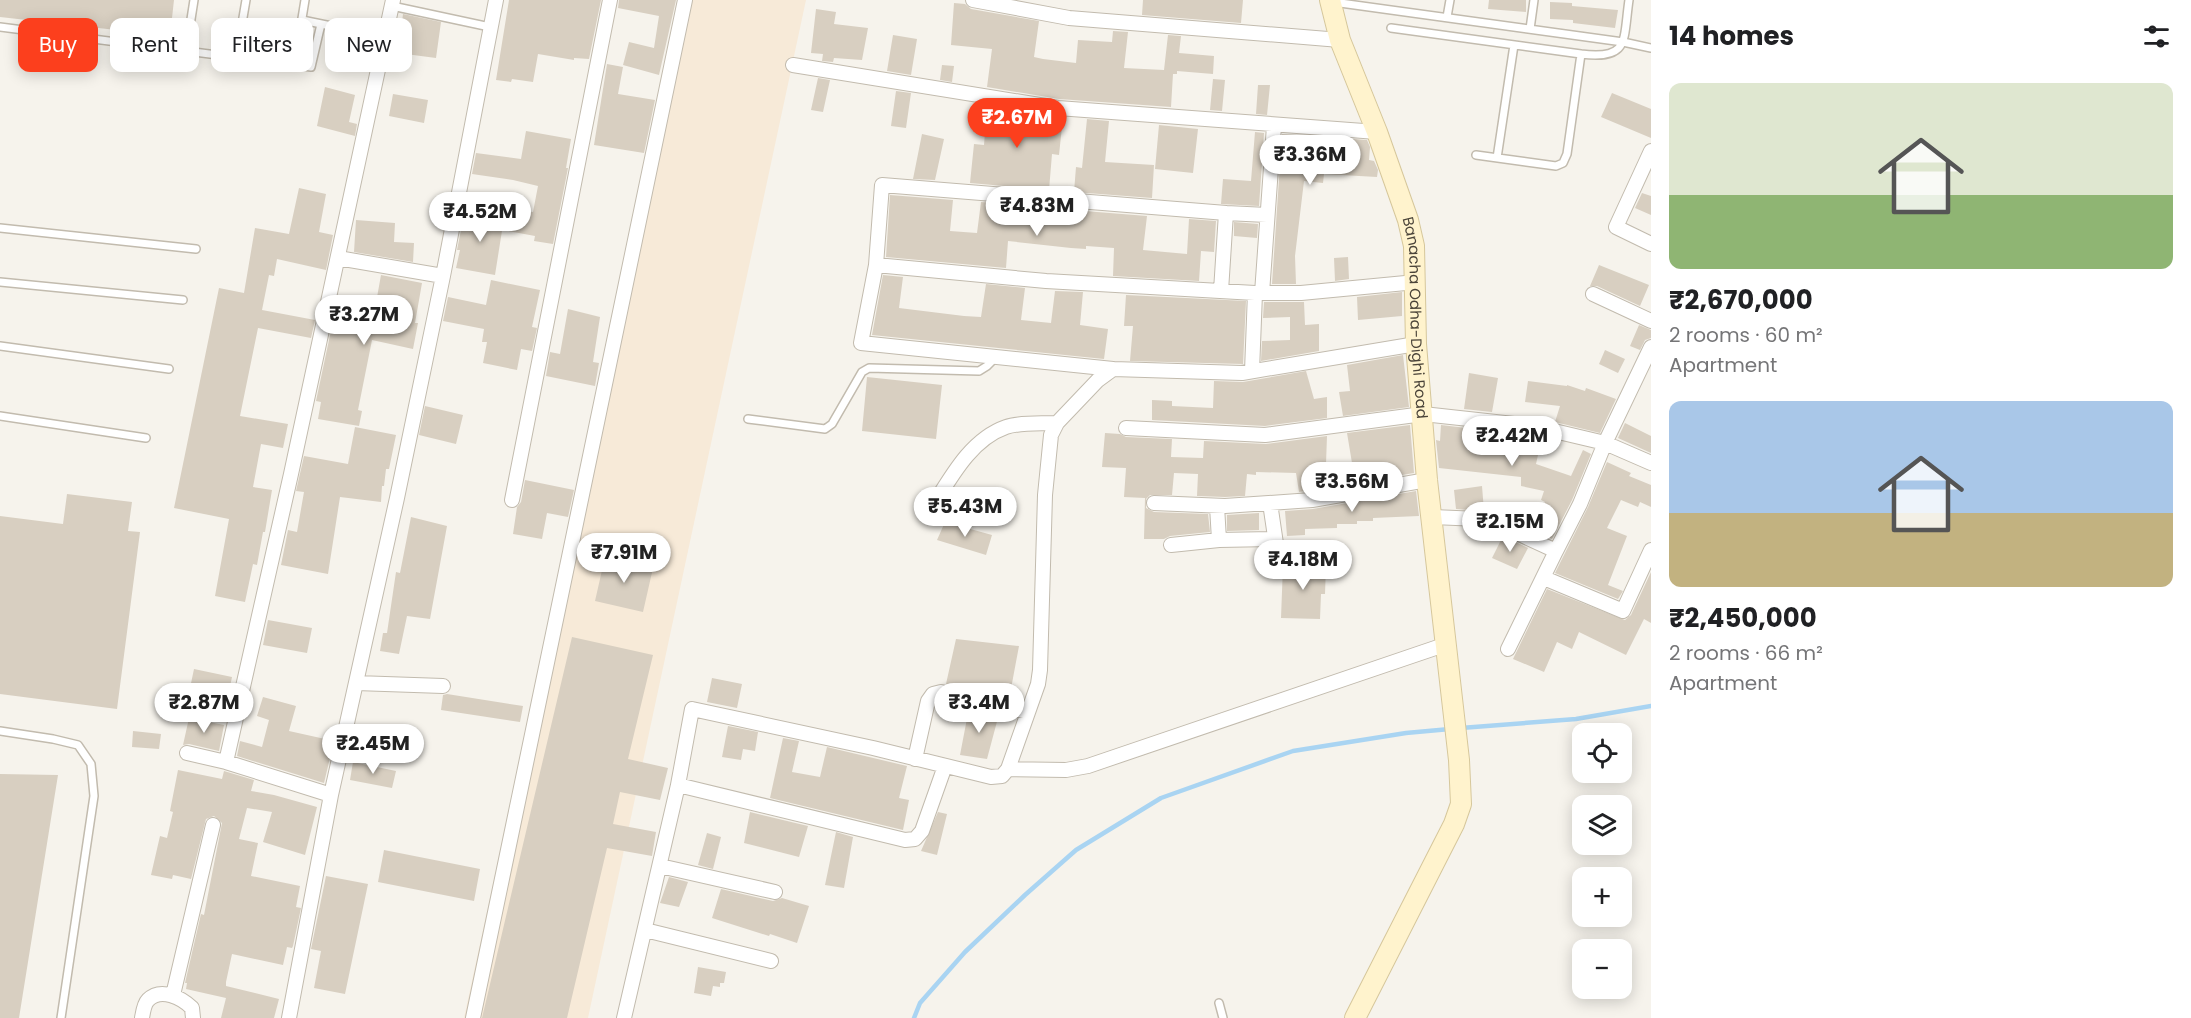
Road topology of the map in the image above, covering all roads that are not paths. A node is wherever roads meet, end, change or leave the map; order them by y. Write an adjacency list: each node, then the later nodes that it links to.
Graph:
1 (194, 0): 13 (lane)
2 (246, 0): 14 (lane)
3 (306, 0): 15 (lane)
4 (496, 0): 22 (street)
5 (610, 0): 70 (street)
6 (686, 0): 107 (street)
7 (973, 0): 25 (street)
8 (1450, 0): 17 (lane)
9 (1534, 0): 24 (lane)
10 (1629, 0): 27 (lane)
11 (1330, 1): 17 (lane); 25 (street, Banacha Odha-Dighi Road)
12 (393, 3): 16 (street); 22 (lane)
13 (191, 18)
14 (243, 18)
15 (302, 18)
16 (389, 18)
17 (1447, 18): 24 (lane)
18 (313, 22): 19 (lane)
19 (321, 24): 20 (lane); 30 (lane)
20 (325, 25)
21 (0, 27): 26 (lane)
22 (490, 27): 46 (street)
23 (1391, 28): 28 (lane)
24 (1530, 29): 27 (lane)
25 (1340, 40): 35 (street, Banacha Odha-Dighi Road)
26 (110, 41)
27 (1623, 42): 29 (lane); 31 (lane)
28 (1514, 45): 31 (lane); 38 (lane)
29 (1651, 48)
30 (199, 53)
31 (1581, 54): 38 (lane)
32 (793, 65): 34 (street)
33 (378, 72): 44 (street)
34 (1274, 126): 35 (street); 40 (street)
35 (1377, 132): 48 (street, Banacha Odha-Dighi Road)
36 (1651, 152): 42 (street)
37 (1476, 155): 38 (lane)
38 (1497, 158)
39 (1226, 213): 40 (street); 45 (street); 49 (street)
40 (1267, 215): 50 (street)
41 (0, 228): 43 (lane)
42 (1651, 244)
43 (196, 249)
44 (338, 258): 46 (street); 91 (street)
45 (876, 265): 49 (street); 57 (street)
46 (443, 276): 85 (street)
47 (0, 282): 52 (lane)
48 (1416, 282): 50 (street); 54 (street, Banacha Odha-Dighi Road)
49 (1221, 291): 50 (street)
50 (1258, 293): 60 (street)
51 (1593, 294): 53 (street)
52 (183, 300)
53 (1651, 321)
54 (1416, 344): 60 (street); 61 (street, Banacha Odha-Dighi Road)
55 (0, 346): 58 (lane)
56 (1651, 347): 67 (street)
57 (996, 357): 59 (street); 63 (lane)
58 (169, 369)
59 (1113, 369): 60 (street); 64 (street)
60 (1252, 371)
61 (1423, 414): 65 (street); 67 (street, Banacha Odha-Dighi Road); 69 (street)
62 (0, 416): 66 (lane)
63 (748, 419)
64 (1057, 423): 74 (street); 87 (street)
65 (1126, 428)
66 (146, 438)
67 (1605, 443): 68 (street, Banacha Odha-Dighi Road); 80 (street)
68 (1651, 463)
69 (1427, 480): 72 (street); 75 (street)
70 (512, 500)
71 (1154, 503): 73 (street)
72 (1270, 503): 73 (street); 76 (street)
73 (1217, 506): 77 (street)
74 (929, 512)
75 (1433, 517): 80 (street); 83 (street)
76 (1275, 539): 77 (street); 81 (street)
77 (1219, 540): 78 (street)
78 (1171, 545)
79 (1651, 550): 82 (street)
80 (1556, 551): 82 (street)
81 (1278, 557)
82 (1544, 578): 84 (street)
83 (1447, 644): 93 (street); 110 (street)
84 (1508, 649)
85 (356, 683): 86 (street); 95 (street)
86 (443, 686)
87 (1028, 712): 90 (street); 93 (street)
88 (0, 731): 103 (lane)
89 (187, 753): 91 (street)
90 (915, 759): 92 (street); 94 (street)
91 (226, 762): 95 (street)
92 (945, 766): 93 (street); 94 (street)
93 (1008, 769)
94 (678, 785): 97 (street)
95 (331, 795): 106 (street)
96 (213, 825): 101 (street)
97 (660, 866): 98 (street); 99 (street)
98 (775, 892)
99 (645, 930): 100 (street); 108 (street)
100 (771, 961)
101 (173, 995): 104 (street); 105 (street)
102 (1219, 1003): 109 (lane)
103 (61, 1018)
104 (142, 1018)
105 (193, 1018)
106 (289, 1018)
107 (473, 1018)
108 (624, 1018)
109 (1223, 1018)
110 (1355, 1018)

